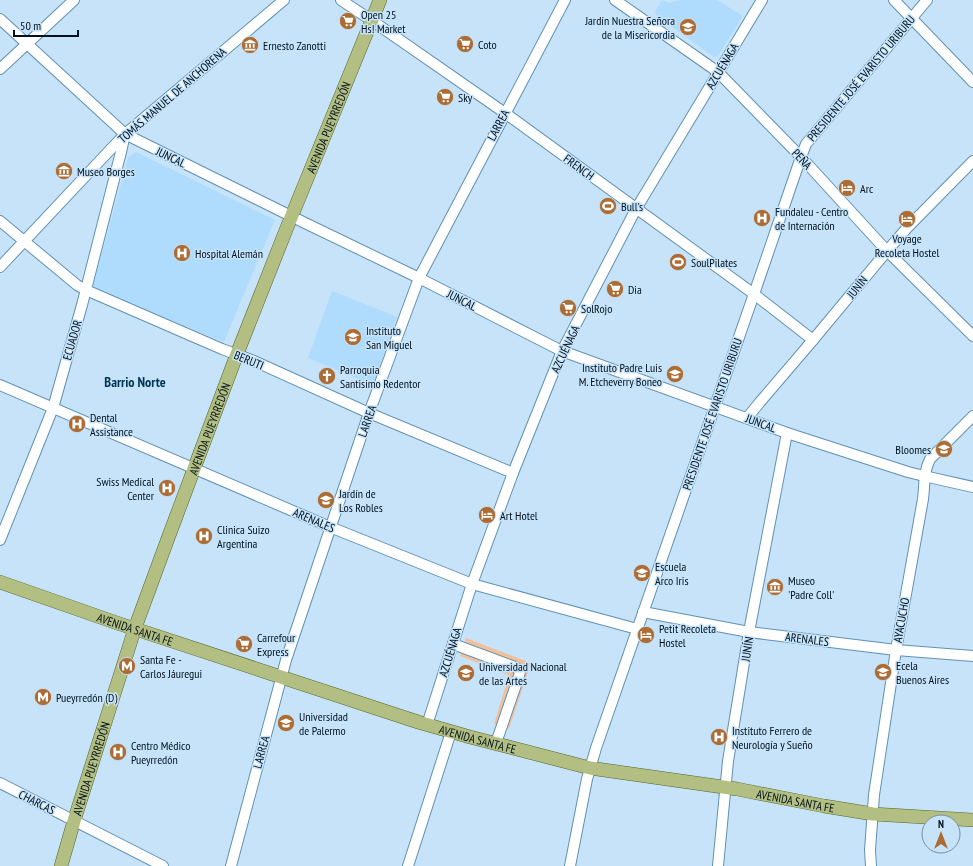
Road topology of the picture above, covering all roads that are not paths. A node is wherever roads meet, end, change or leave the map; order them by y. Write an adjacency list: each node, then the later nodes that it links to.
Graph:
1 (74, 0): 13 (street)
2 (284, 0): 18 (street, TOMÁS MANUEL DE ANCHORENA)
3 (341, 0): 12 (street, FRENCH)
4 (380, 0): 12 (main road, AVENIDA PUEYRREDÓN)
5 (564, 0): 17 (street, LARREA)
6 (615, 0): 15 (street, PEÑA)
7 (762, 0): 15 (street, AZCUÉNAGA)
8 (894, 0): 10 (street)
9 (927, 0): 10 (street, PRESIDENTE JOSÉ EVARISTO URIBURU)
10 (912, 18): 16 (street); 19 (street, PRESIDENTE JOSÉ EVARISTO URIBURU)
11 (0, 19): 13 (street, JUNCAL)
12 (371, 20): 17 (street, FRENCH); 24 (main road, AVENIDA PUEYRREDÓN)
13 (27, 44): 14 (street); 18 (street, JUNCAL)
14 (0, 69)
15 (718, 72): 19 (street, PEÑA); 23 (street, AZCUÉNAGA)
16 (973, 82)
17 (504, 113): 23 (street, FRENCH); 29 (street, LARREA)
18 (125, 134): 21 (street, TOMÁS MANUEL DE ANCHORENA); 22 (street, ECUADOR); 24 (street, JUNCAL)
19 (801, 157): 27 (street, PEÑA); 31 (street, PRESIDENTE JOSÉ EVARISTO URIBURU)
20 (973, 161): 27 (street, JUNÍN)
21 (97, 164): 22 (street); 26 (street, TOMÁS MANUEL DE ANCHORENA)
22 (115, 178): 30 (street, ECUADOR)
23 (636, 209): 31 (street, FRENCH); 34 (street, AZCUÉNAGA)
24 (292, 216): 29 (street, JUNCAL); 35 (main road, AVENIDA PUEYRREDÓN)
25 (0, 221): 26 (street, BERUTI)
26 (24, 241): 28 (street, TOMÁS MANUEL DE ANCHORENA); 30 (street, BERUTI)
27 (887, 251): 32 (street, PEÑA); 33 (street, JUNÍN)
28 (0, 266)
29 (419, 278): 34 (street, JUNCAL); 39 (street, LARREA)
30 (86, 290): 35 (street, BERUTI); 38 (street, ECUADOR)
31 (754, 294): 33 (street, FRENCH); 37 (street, PRESIDENTE JOSÉ EVARISTO URIBURU)
32 (973, 336)
33 (814, 340): 41 (street, JUNÍN)
34 (562, 351): 37 (street, JUNCAL); 44 (street, AZCUÉNAGA)
35 (237, 354): 39 (street, BERUTI); 43 (main road, AVENIDA PUEYRREDÓN)
36 (0, 385): 38 (street, ARENALES)
37 (714, 407): 41 (street, JUNCAL); 51 (street, PRESIDENTE JOSÉ EVARISTO URIBURU)
38 (53, 408): 43 (street, ARENALES); 48 (street, ECUADOR)
39 (370, 413): 44 (street, BERUTI); 47 (street, LARREA)
40 (973, 416): 45 (street, AYACUCHO)
41 (747, 418): 42 (street, JUNCAL)
42 (786, 433): 45 (street, JUNCAL); 54 (street, JUNÍN)
43 (194, 468): 47 (street, ARENALES); 52 (main road, AVENIDA PUEYRREDÓN)
44 (513, 473): 50 (street, AZCUÉNAGA)
45 (924, 476): 46 (street, JUNCAL); 56 (street, AYACUCHO)
46 (973, 486)
47 (330, 527): 50 (street, ARENALES); 58 (street, LARREA)
48 (0, 540)
49 (0, 582): 52 (main road, AVENIDA SANTA FE)
50 (472, 584): 53 (street, ARENALES); 55 (street, AZCUÉNAGA)
51 (643, 612): 53 (street, PRESIDENTE JOSÉ EVARISTO URIBURU); 54 (street, ARENALES)
52 (135, 628): 58 (main road, AVENIDA SANTA FE); 67 (main road, AVENIDA PUEYRREDÓN)
53 (637, 629): 62 (street, PRESIDENTE JOSÉ EVARISTO URIBURU)
54 (749, 632): 56 (street, ARENALES); 64 (street, JUNÍN)
55 (453, 644): 59 (street, AZCUÉNAGA); 61 (street)
56 (896, 650): 57 (street, ARENALES); 65 (street, AYACUCHO)
57 (973, 656)
58 (281, 676): 59 (main road, AVENIDA SANTA FE); 70 (street, LARREA)
59 (427, 725): 60 (main road, AVENIDA SANTA FE)
60 (451, 732): 61 (main road, AVENIDA SANTA FE); 71 (street)
61 (496, 744): 62 (main road, AVENIDA SANTA FE)
62 (590, 768): 64 (main road, AVENIDA SANTA FE); 72 (street, PRESIDENTE JOSÉ EVARISTO URIBURU)
63 (0, 783): 67 (street, CHARCAS)
64 (726, 788): 65 (main road, AVENIDA SANTA FE); 73 (street, JUNÍN)
65 (873, 814): 66 (main road, AVENIDA SANTA FE); 74 (street, AYACUCHO)
66 (973, 820)
67 (74, 821): 68 (main road, AVENIDA PUEYRREDÓN); 69 (street, CHARCAS)
68 (61, 866)
69 (163, 866)
70 (231, 866)
71 (408, 866)
72 (570, 866)
73 (718, 866)
74 (871, 866)

